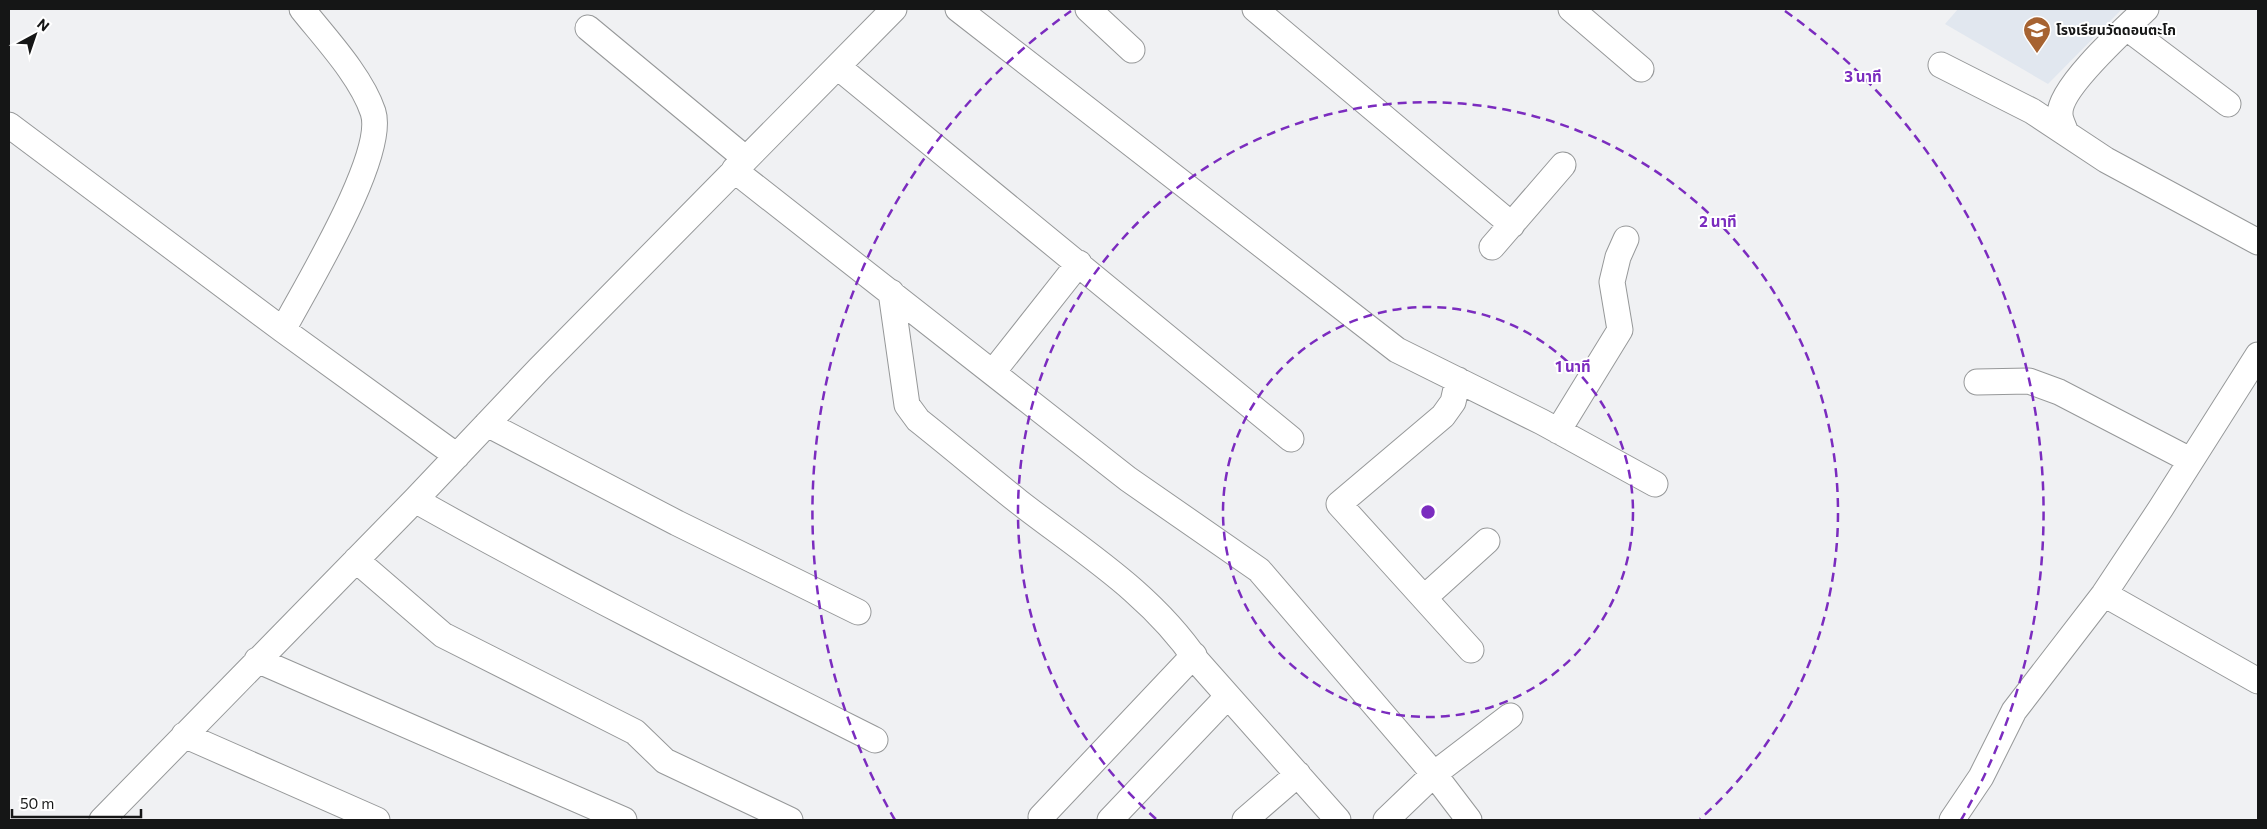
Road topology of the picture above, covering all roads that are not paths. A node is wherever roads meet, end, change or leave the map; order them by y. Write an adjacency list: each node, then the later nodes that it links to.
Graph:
1 (302, 9): 25 (street)
2 (958, 9): 28 (street)
3 (1088, 9): 10 (street)
4 (1255, 9): 19 (street)
5 (1571, 9): 13 (street)
6 (2146, 9): 9 (street)
7 (885, 12): 12 (street)
8 (588, 28): 17 (street)
9 (2126, 28): 14 (street); 16 (street)
10 (1132, 50)
11 (1941, 65): 16 (street)
12 (838, 67): 17 (street); 23 (street)
13 (1641, 69)
14 (2228, 104)
15 (9, 125): 25 (street)
16 (2066, 133): 21 (street)
17 (740, 164): 24 (street); 30 (street)
18 (1563, 165): 19 (street)
19 (1512, 224): 22 (street)
20 (1626, 239): 31 (street)
21 (2258, 242)
22 (1492, 247)
23 (1079, 263): 27 (street); 32 (street)
24 (891, 292): 27 (street); 43 (street)
25 (283, 330): 33 (street)
26 (2258, 355): 34 (street)
27 (993, 372): 51 (street)
28 (1458, 380): 31 (street); 40 (street)
29 (1977, 382): 34 (street)
30 (487, 424): 33 (street); 41 (street)
31 (1558, 431): 35 (street)
32 (1291, 439)
33 (457, 456): 36 (street)
34 (2190, 460): 39 (street)
35 (1654, 484)
36 (415, 500): 38 (street); 49 (street)
37 (1488, 542): 40 (street)
38 (356, 560): 44 (street); 56 (street)
39 (2104, 594): 45 (street); 62 (street)
40 (1424, 598): 42 (street)
41 (858, 612)
42 (1471, 650)
43 (1194, 655): 46 (street); 52 (street)
44 (257, 660): 48 (street); 55 (street)
45 (2258, 681)
46 (1228, 696): 50 (street); 57 (street)
47 (1510, 716): 51 (street)
48 (184, 735): 53 (street); 54 (street)
49 (875, 740)
50 (1298, 774): 58 (street); 59 (street)
51 (1434, 774): 60 (street); 61 (street)
52 (1041, 817)
53 (102, 820)
54 (377, 820)
55 (624, 820)
56 (790, 820)
57 (1110, 820)
58 (1245, 820)
59 (1338, 820)
60 (1386, 820)
61 (1470, 820)
62 (1952, 820)

